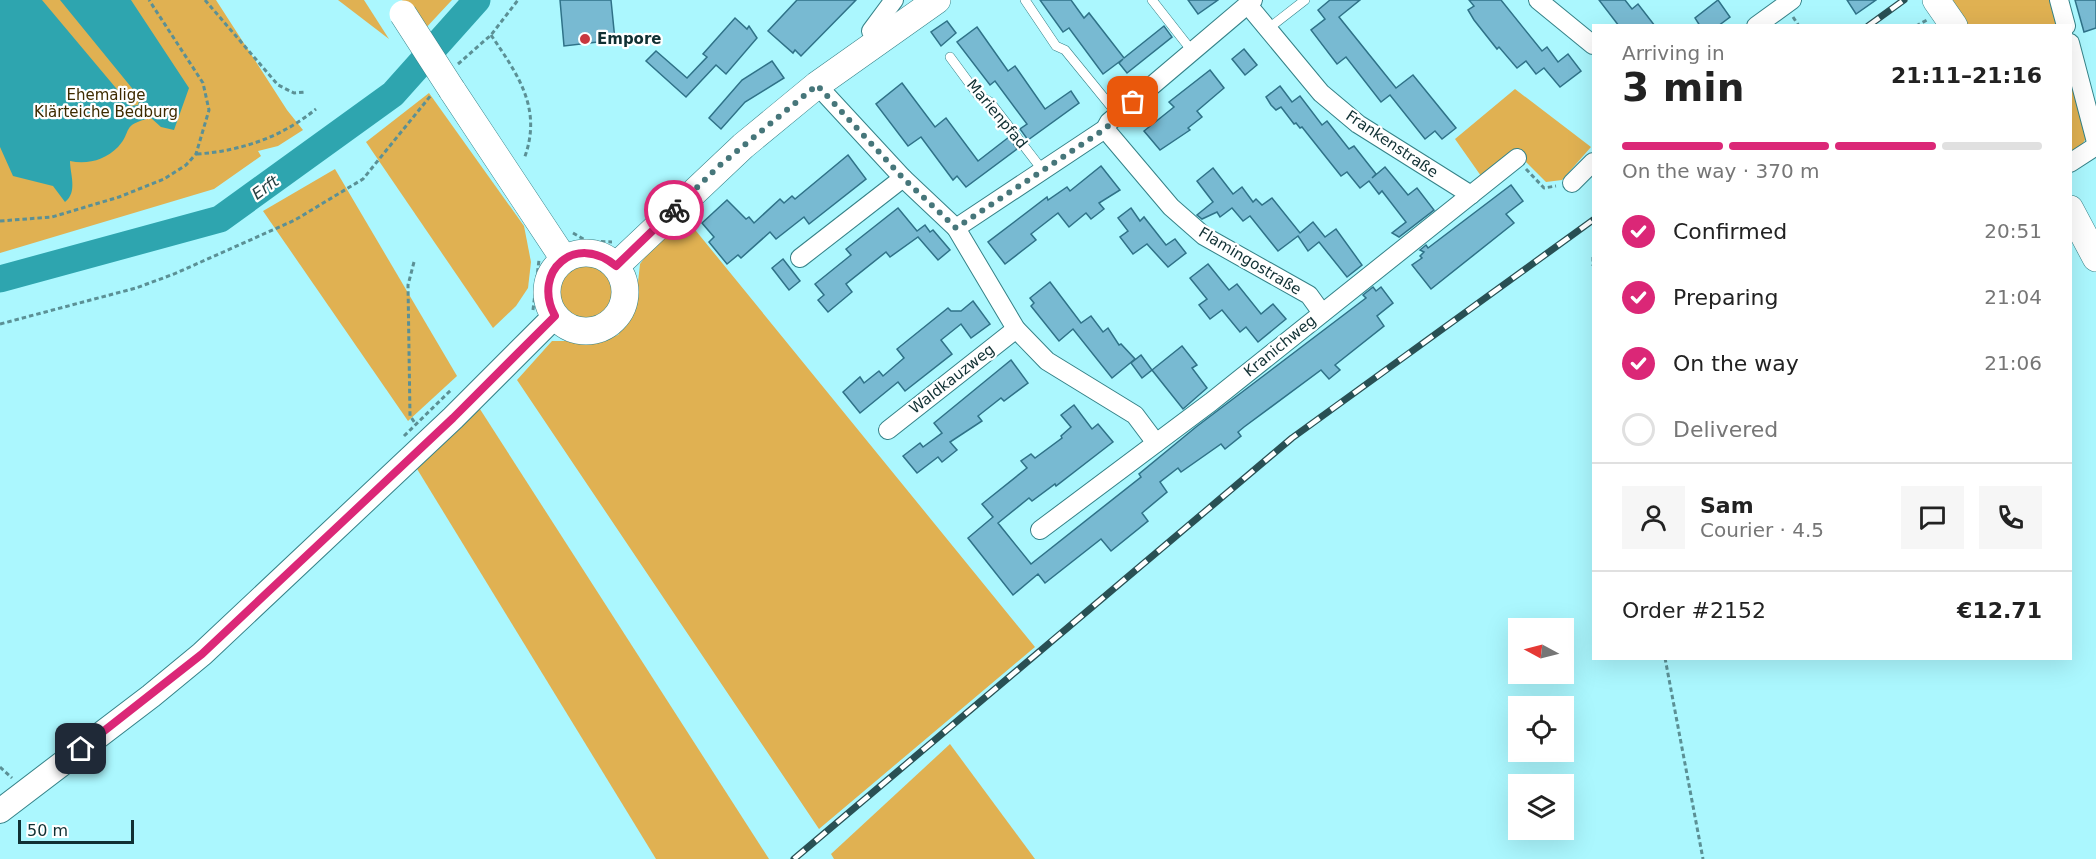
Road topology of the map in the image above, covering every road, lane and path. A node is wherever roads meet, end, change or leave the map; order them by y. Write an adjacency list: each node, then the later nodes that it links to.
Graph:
1 (149, 0): 33 (path)
2 (205, 0): 27 (path)
3 (518, 0): 19 (path)
4 (894, 0): 20 (street)
5 (937, 0): 20 (main road)
6 (1025, 0): 29 (lane)
7 (1152, 0): 22 (lane)
8 (1305, 0): 18 (lane)
9 (1538, 0): 21 (street)
10 (1792, 0): 15 (street)
11 (1936, 0): 16 (main road)
12 (2059, 0): 17 (street)
13 (1251, 2): 18 (street, Frankenstraße); 22 (street)
14 (398, 7): 45 (main road, bridge)
15 (1759, 24)
16 (1952, 24)
17 (2065, 24)
18 (1269, 28): 41 (street, Frankenstraße)
19 (491, 35): 25 (path); 37 (path)
20 (880, 40): 26 (main road)
21 (1592, 44)
22 (1192, 51): 29 (street)
23 (2072, 51): 32 (street)
24 (950, 57): 38 (lane, Marienpfad)
25 (458, 63)
26 (817, 85): 39 (street); 49 (main road)
27 (305, 92)
28 (316, 109): 33 (path)
29 (1118, 115): 31 (street)
30 (404, 128): 52 (path)
31 (1105, 129): 38 (street); 50 (street, Flamingostraße)
32 (2096, 144): 35 (street)
33 (196, 154): 43 (path)
34 (1518, 158): 40 (path); 41 (street, Kranichweg)
35 (2072, 162)
36 (1592, 163): 40 (street)
37 (521, 166)
38 (1044, 172): 44 (street)
39 (903, 178): 44 (street); 46 (street)
40 (1572, 183)
41 (1471, 195): 50 (street, Kranichweg)
42 (2072, 213): 47 (main road)
43 (0, 221)
44 (956, 228): 54 (street)
45 (560, 252): 49 (main road); 51 (main road); 53 (path)
46 (800, 258)
47 (2096, 258)
48 (414, 262): 55 (path)
49 (616, 266): 51 (main road)
50 (1322, 313): 57 (street, Kranichweg)
51 (555, 316): 53 (street)
52 (0, 324)
53 (529, 329): 55 (street)
54 (1016, 329): 56 (street, Waldkauzweg); 57 (street)
55 (445, 410): 62 (street)
56 (888, 430)
57 (1156, 443): 58 (street, Kranichweg)
58 (1040, 530)
59 (1665, 660): 63 (path)
60 (0, 767): 61 (path)
61 (17, 782)
62 (0, 811)
63 (1703, 859)

